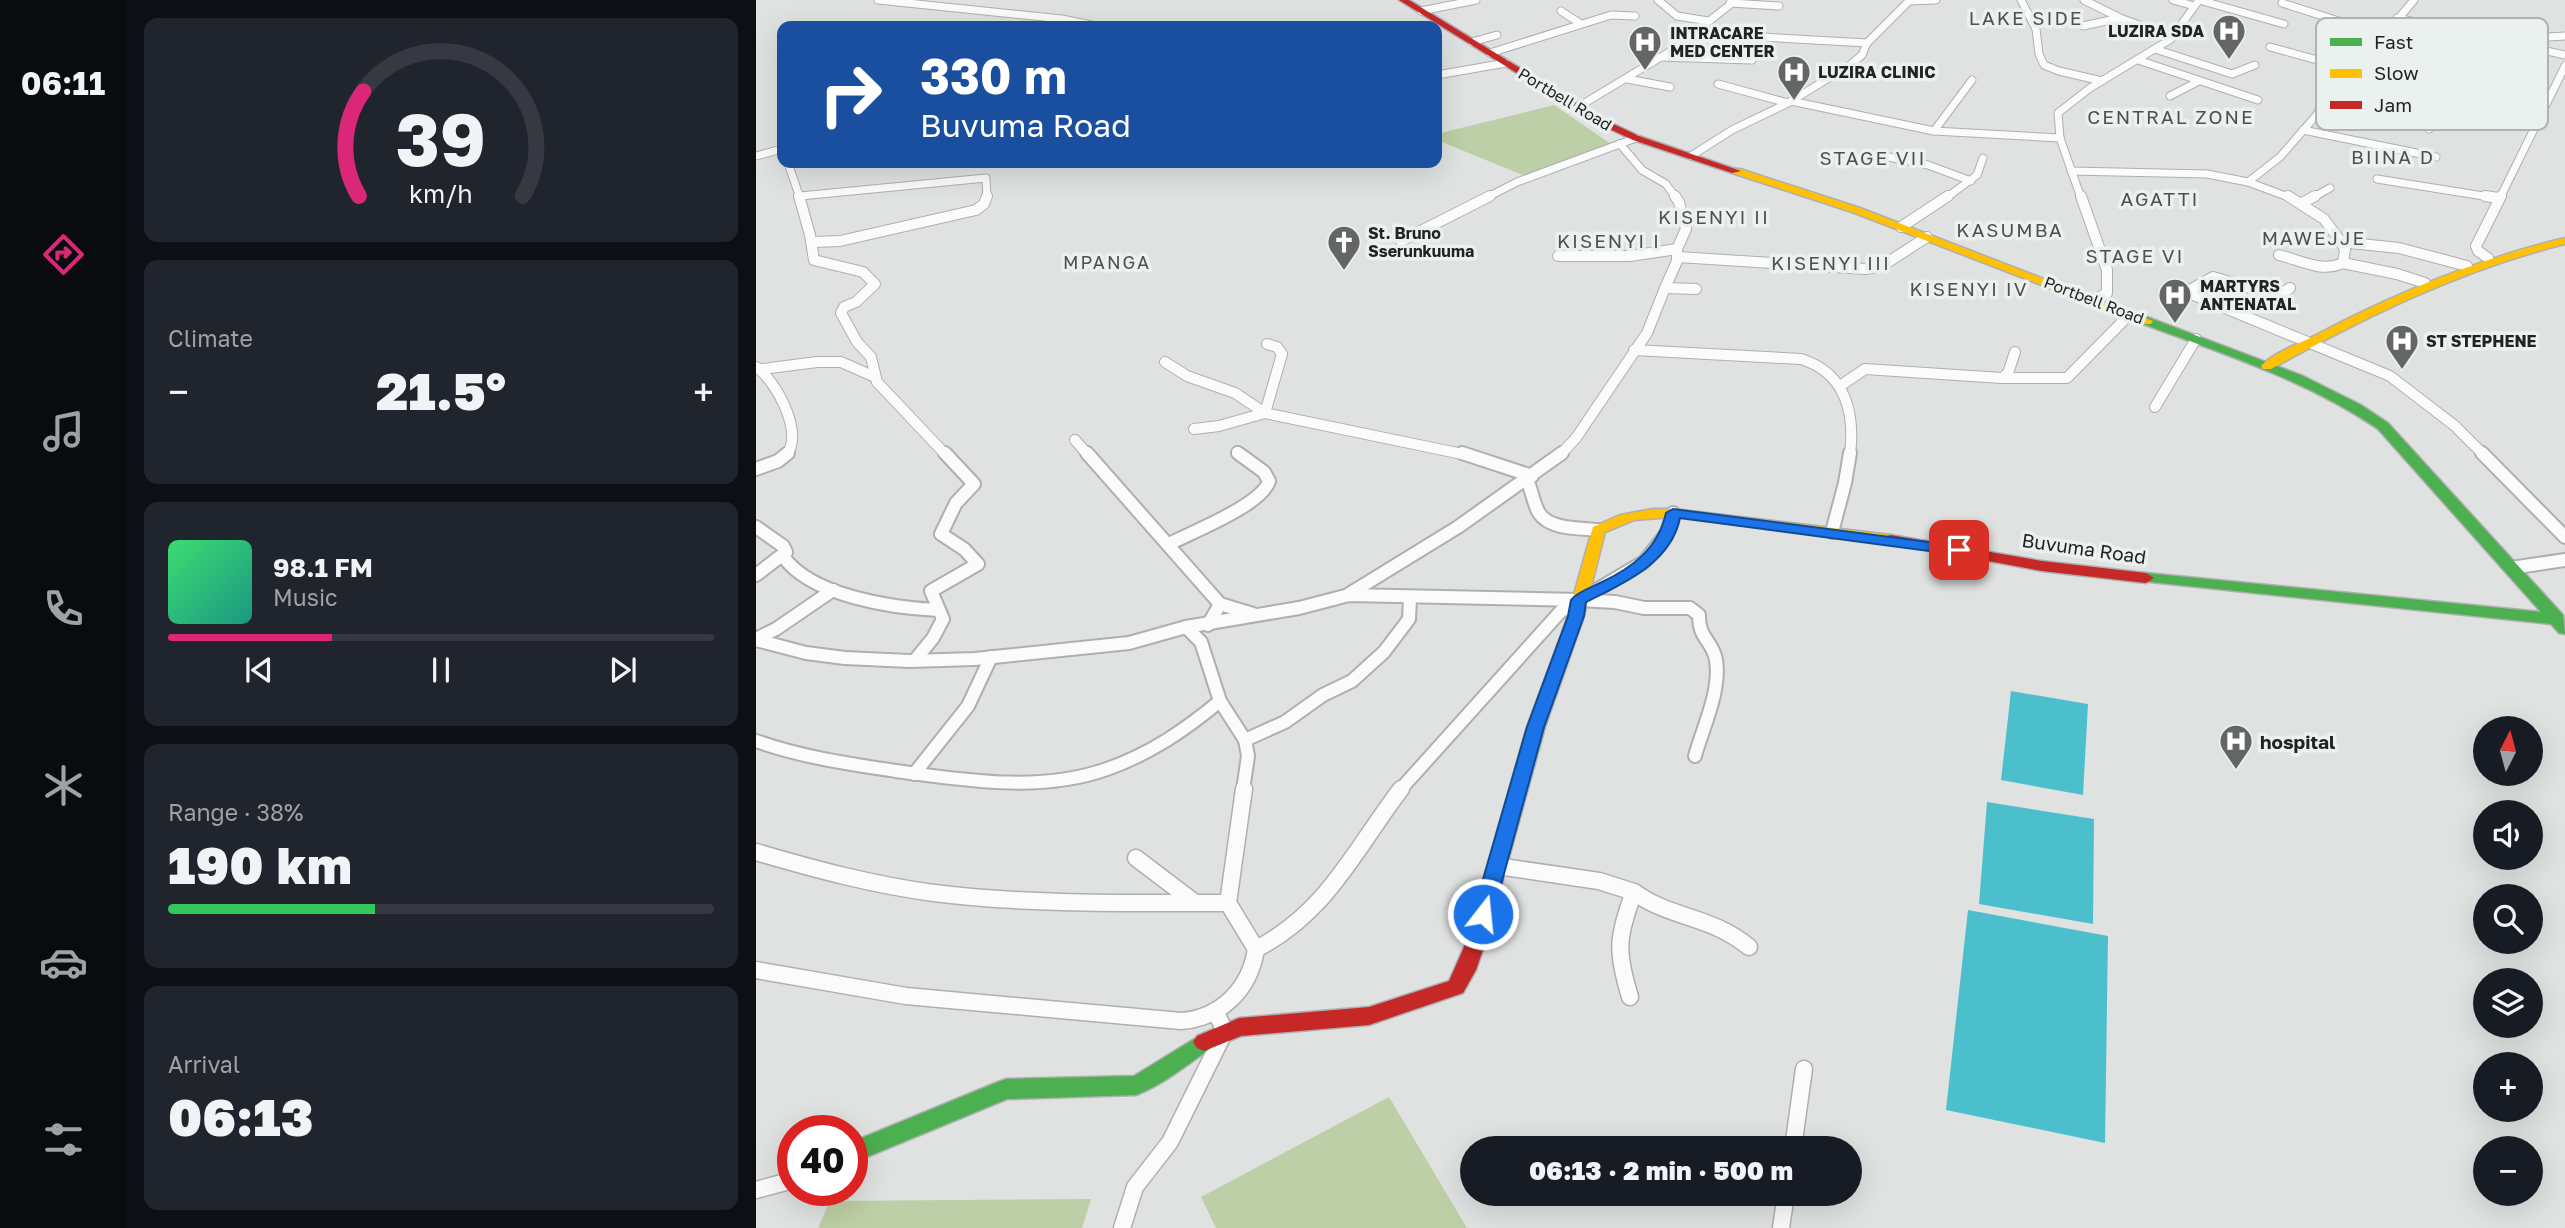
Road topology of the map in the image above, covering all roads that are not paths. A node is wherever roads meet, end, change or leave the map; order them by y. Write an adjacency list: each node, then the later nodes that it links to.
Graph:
1 (878, 0): 21 (street)
2 (1403, 0): 15 (main road, Portbell Road)
3 (1476, 0): 15 (street)
4 (1658, 0): 23 (street)
5 (1909, 0): 6 (street); 32 (street)
6 (1936, 0)
7 (2021, 0): 46 (street)
8 (2084, 0): 20 (street)
9 (2173, 0): 12 (street)
10 (2414, 0): 19 (street)
11 (1733, 2): 14 (street); 23 (street)
12 (2197, 2): 26 (street); 30 (street)
13 (2282, 3): 18 (street)
14 (1779, 6)
15 (1421, 11): 22 (main road, Portbell Road)
16 (1562, 11): 25 (street)
17 (1635, 16): 25 (street)
18 (2330, 18)
19 (2397, 18)
20 (2120, 19): 27 (street); 30 (street)
21 (1072, 21)
22 (1437, 21)
23 (1708, 21): 28 (street)
24 (1442, 24): 31 (main road, Portbell Road)
25 (1581, 24): 35 (street)
26 (2284, 24)
27 (2083, 26)
28 (1692, 33): 32 (street); 36 (street)
29 (1497, 35): 31 (street)
30 (2172, 37): 34 (street)
31 (1472, 42): 35 (main road, Portbell Road)
32 (1867, 43): 52 (street)
33 (2270, 47): 37 (street)
34 (2155, 49): 39 (street); 41 (street)
35 (1490, 53): 40 (main road, Portbell Road)
36 (1661, 57): 38 (street); 44 (street)
37 (2316, 59)
38 (1752, 60)
39 (2138, 60): 46 (street); 47 (street)
40 (1506, 63): 43 (street); 54 (main road, Portbell Road)
41 (2255, 65)
42 (2565, 66): 53 (street)
43 (1442, 74)
44 (1627, 79): 49 (street); 54 (street)
45 (1972, 80): 58 (street)
46 (2102, 81): 60 (street)
47 (2199, 81): 50 (street); 51 (street)
48 (1718, 84): 52 (street)
49 (1670, 87)
50 (2170, 96)
51 (2258, 100)
52 (1789, 102): 58 (street); 64 (street)
53 (2548, 102)
54 (1578, 107): 59 (main road, Portbell Road)
55 (2316, 112): 56 (street)
56 (2303, 130): 66 (street); 72 (street)
57 (2534, 130): 75 (street)
58 (1934, 131): 60 (street)
59 (1636, 138): 61 (street); 64 (main road, Portbell Road)
60 (2060, 138): 69 (street)
61 (1620, 144): 79 (street); 83 (street)
62 (777, 152): 63 (street)
63 (756, 156)
64 (1690, 156): 77 (main road, Portbell Road)
65 (1884, 156): 71 (street)
66 (2436, 157)
67 (1983, 158): 71 (street)
68 (790, 168): 74 (street)
69 (2071, 170): 72 (street); 93 (street)
70 (2377, 179): 75 (street)
71 (1971, 181): 77 (street)
72 (2248, 182): 76 (street)
73 (2330, 188): 76 (street)
74 (800, 196): 81 (street); 81 (street)
75 (2498, 198): 86 (street)
76 (2302, 203): 82 (street)
77 (1901, 226): 78 (main road, Portbell Road)
78 (1927, 237): 83 (street); 93 (main road, Portbell Road)
79 (1401, 241)
80 (2565, 241): 86 (main road)
81 (814, 242): 103 (street)
82 (2341, 242): 87 (street); 88 (street)
83 (1678, 253): 85 (street); 90 (street)
84 (2279, 255): 87 (street)
85 (1558, 256)
86 (2488, 258): 88 (main road)
87 (2343, 264): 89 (street)
88 (2467, 266): 89 (main road)
89 (2425, 283): 96 (main road)
90 (1665, 288): 92 (street); 98 (street)
91 (2290, 288): 96 (street)
92 (1696, 289)
93 (2094, 300): 94 (main road, Portbell Road)
94 (2130, 314): 95 (main road, Portbell Road); 104 (street)
95 (2196, 339): 101 (main road, Portbell Road); 106 (street)
96 (2311, 342): 101 (main road); 117 (street)
97 (1266, 344): 107 (street)
98 (1634, 350): 105 (street); 112 (street)
99 (2015, 352): 104 (street)
100 (1165, 362): 107 (street)
101 (2267, 366): 123 (main road, Portbell Road)
102 (759, 368): 103 (street); 111 (street)
103 (875, 377): 130 (street)
104 (2002, 378): 105 (street)
105 (1840, 386): 116 (street)
106 (2155, 407)
107 (1265, 413): 108 (street); 112 (street)
108 (1194, 429)
109 (1075, 440): 118 (street)
110 (1237, 452): 118 (street)
111 (756, 469)
112 (1530, 478): 115 (street); 126 (street)
113 (1673, 513): 115 (main road, Buvuma Road); 116 (main road, Buvuma Road); 128 (street)
114 (756, 527): 119 (street)
115 (1598, 530): 128 (main road)
116 (1832, 532): 132 (main road, Buvuma Road)
117 (2565, 537)
118 (1168, 544): 129 (street)
119 (783, 556): 121 (street); 122 (street)
120 (2565, 561): 123 (street)
121 (768, 566): 122 (street); 124 (street)
122 (794, 568): 125 (street)
123 (2511, 568): 132 (main road, Portbell Road)
124 (756, 575)
125 (833, 590): 130 (street); 135 (street)
126 (1349, 594): 127 (street); 131 (street)
127 (1410, 598): 128 (street); 139 (street)
128 (1578, 600): 141 (street); 145 (main road); 150 (street)
129 (1220, 604): 131 (street); 133 (street)
130 (938, 610): 137 (street)
131 (1255, 614): 133 (street)
132 (2561, 624)
133 (1208, 625): 134 (street)
134 (1186, 627): 136 (street); 138 (street)
135 (756, 639): 137 (street)
136 (992, 657): 137 (street); 142 (street)
137 (915, 660)
138 (1220, 701): 139 (street); 142 (street)
139 (1245, 740): 148 (street)
140 (756, 741): 142 (street)
141 (1695, 756)
142 (914, 774)
143 (756, 852): 147 (street)
144 (1136, 858): 147 (street)
145 (1497, 866): 146 (street); 154 (main road)
146 (1634, 892): 149 (street); 152 (street)
147 (1194, 903): 148 (street)
148 (1228, 903): 150 (street)
149 (1749, 947)
150 (1256, 949): 153 (street)
151 (756, 970): 153 (street)
152 (1630, 997)
153 (1215, 1012): 154 (street)
154 (1225, 1031): 157 (main road); 161 (street)
155 (1804, 1069): 156 (street)
156 (1795, 1136)
157 (868, 1146)
158 (777, 1184): 159 (street)
159 (756, 1190)
160 (1784, 1206): 162 (street)
161 (1122, 1228)
162 (1781, 1228)

